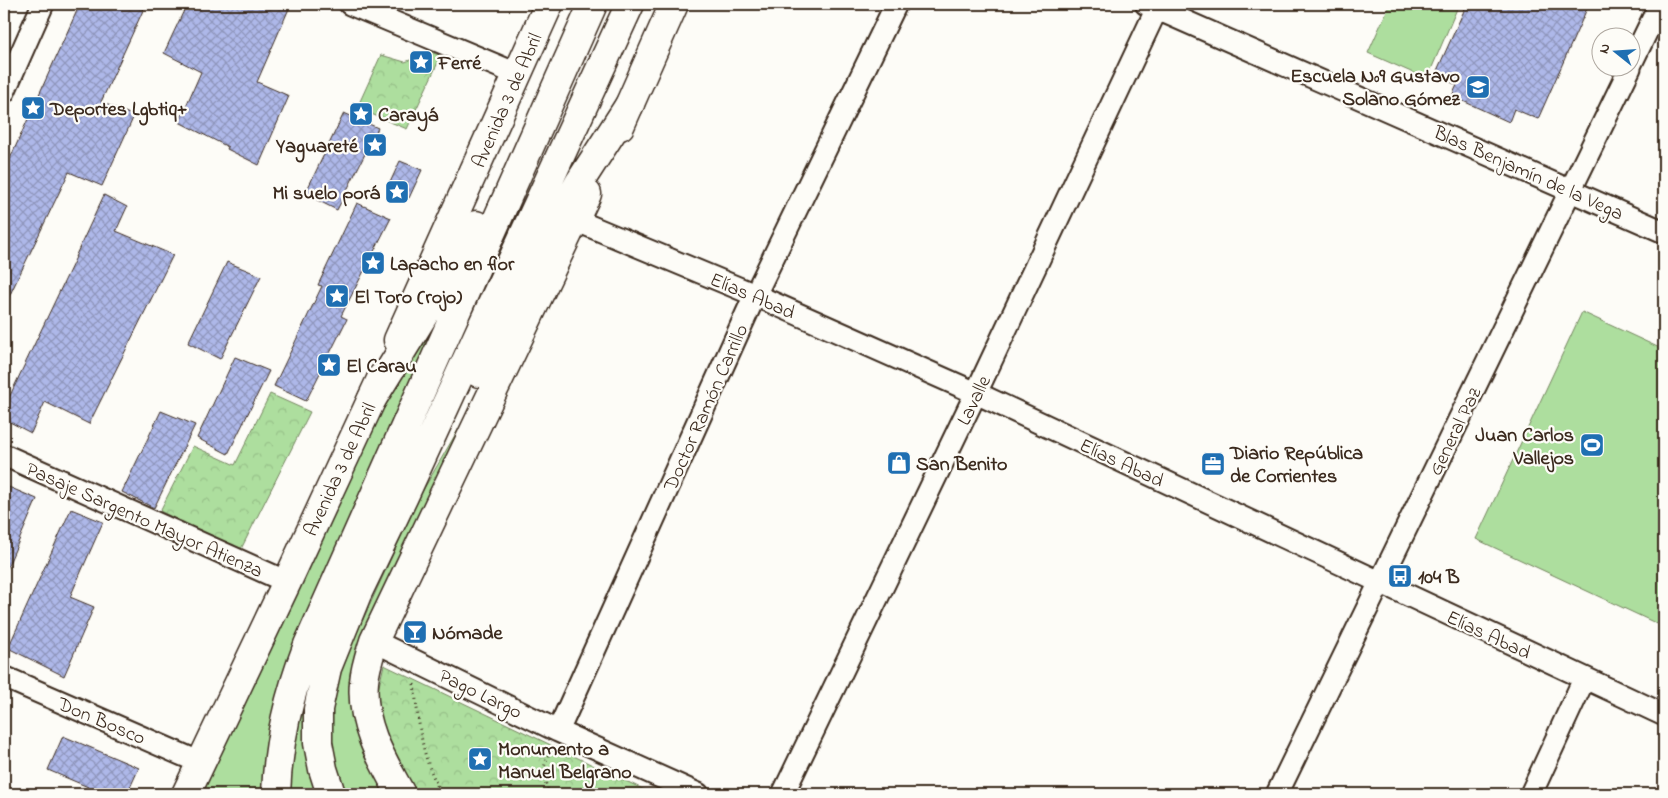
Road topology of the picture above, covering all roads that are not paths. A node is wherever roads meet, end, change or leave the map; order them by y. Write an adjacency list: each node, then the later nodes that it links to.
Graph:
1 (43, 4): 13 (street)
2 (350, 4): 11 (street)
3 (549, 4): 11 (main road, Avenida 3 de Abril)
4 (592, 4): 20 (main road); 32 (main road, Avenida 3 de Abril)
5 (630, 4): 22 (main road)
6 (674, 4): 14 (main road)
7 (896, 4): 18 (street, Doctor Ramón Carrillo)
8 (1660, 4): 10 (street, General Paz)
9 (1154, 5): 15 (street, Blas Benjamín de la Vega); 19 (street, Lavalle)
10 (1640, 46)
11 (518, 74): 20 (main road, Avenida 3 de Abril)
12 (1625, 78): 15 (street, General Paz)
13 (4, 92)
14 (630, 104): 16 (main road); 22 (main road)
15 (1571, 190): 17 (street, Blas Benjamín de la Vega); 24 (street, General Paz)
16 (575, 220): 18 (street, Elías Abad); 25 (main road)
17 (1664, 232)
18 (755, 295): 19 (street, Elías Abad); 29 (street, Doctor Ramón Carrillo)
19 (976, 393): 24 (street, Elías Abad); 36 (street, Lavalle)
20 (372, 399): 23 (main road, Avenida 3 de Abril)
21 (4, 455): 23 (street, Pasaje Sargento Mayor Atienza)
22 (404, 496): 33 (main road)
23 (287, 582): 30 (main road, Avenida 3 de Abril)
24 (1380, 583): 27 (street, Elías Abad); 37 (street, General Paz)
25 (374, 641): 29 (street, Pago Largo); 34 (main road)
26 (4, 677): 30 (street, Don Bosco)
27 (1584, 679): 28 (street, Elías Abad); 38 (street)
28 (1664, 715)
29 (558, 731): 35 (street, Pago Largo)
30 (201, 763): 31 (main road, Avenida 3 de Abril)
31 (186, 794)
32 (276, 794)
33 (331, 794)
34 (401, 794)
35 (698, 794)
36 (783, 794)
37 (1277, 794)
38 (1531, 794)

